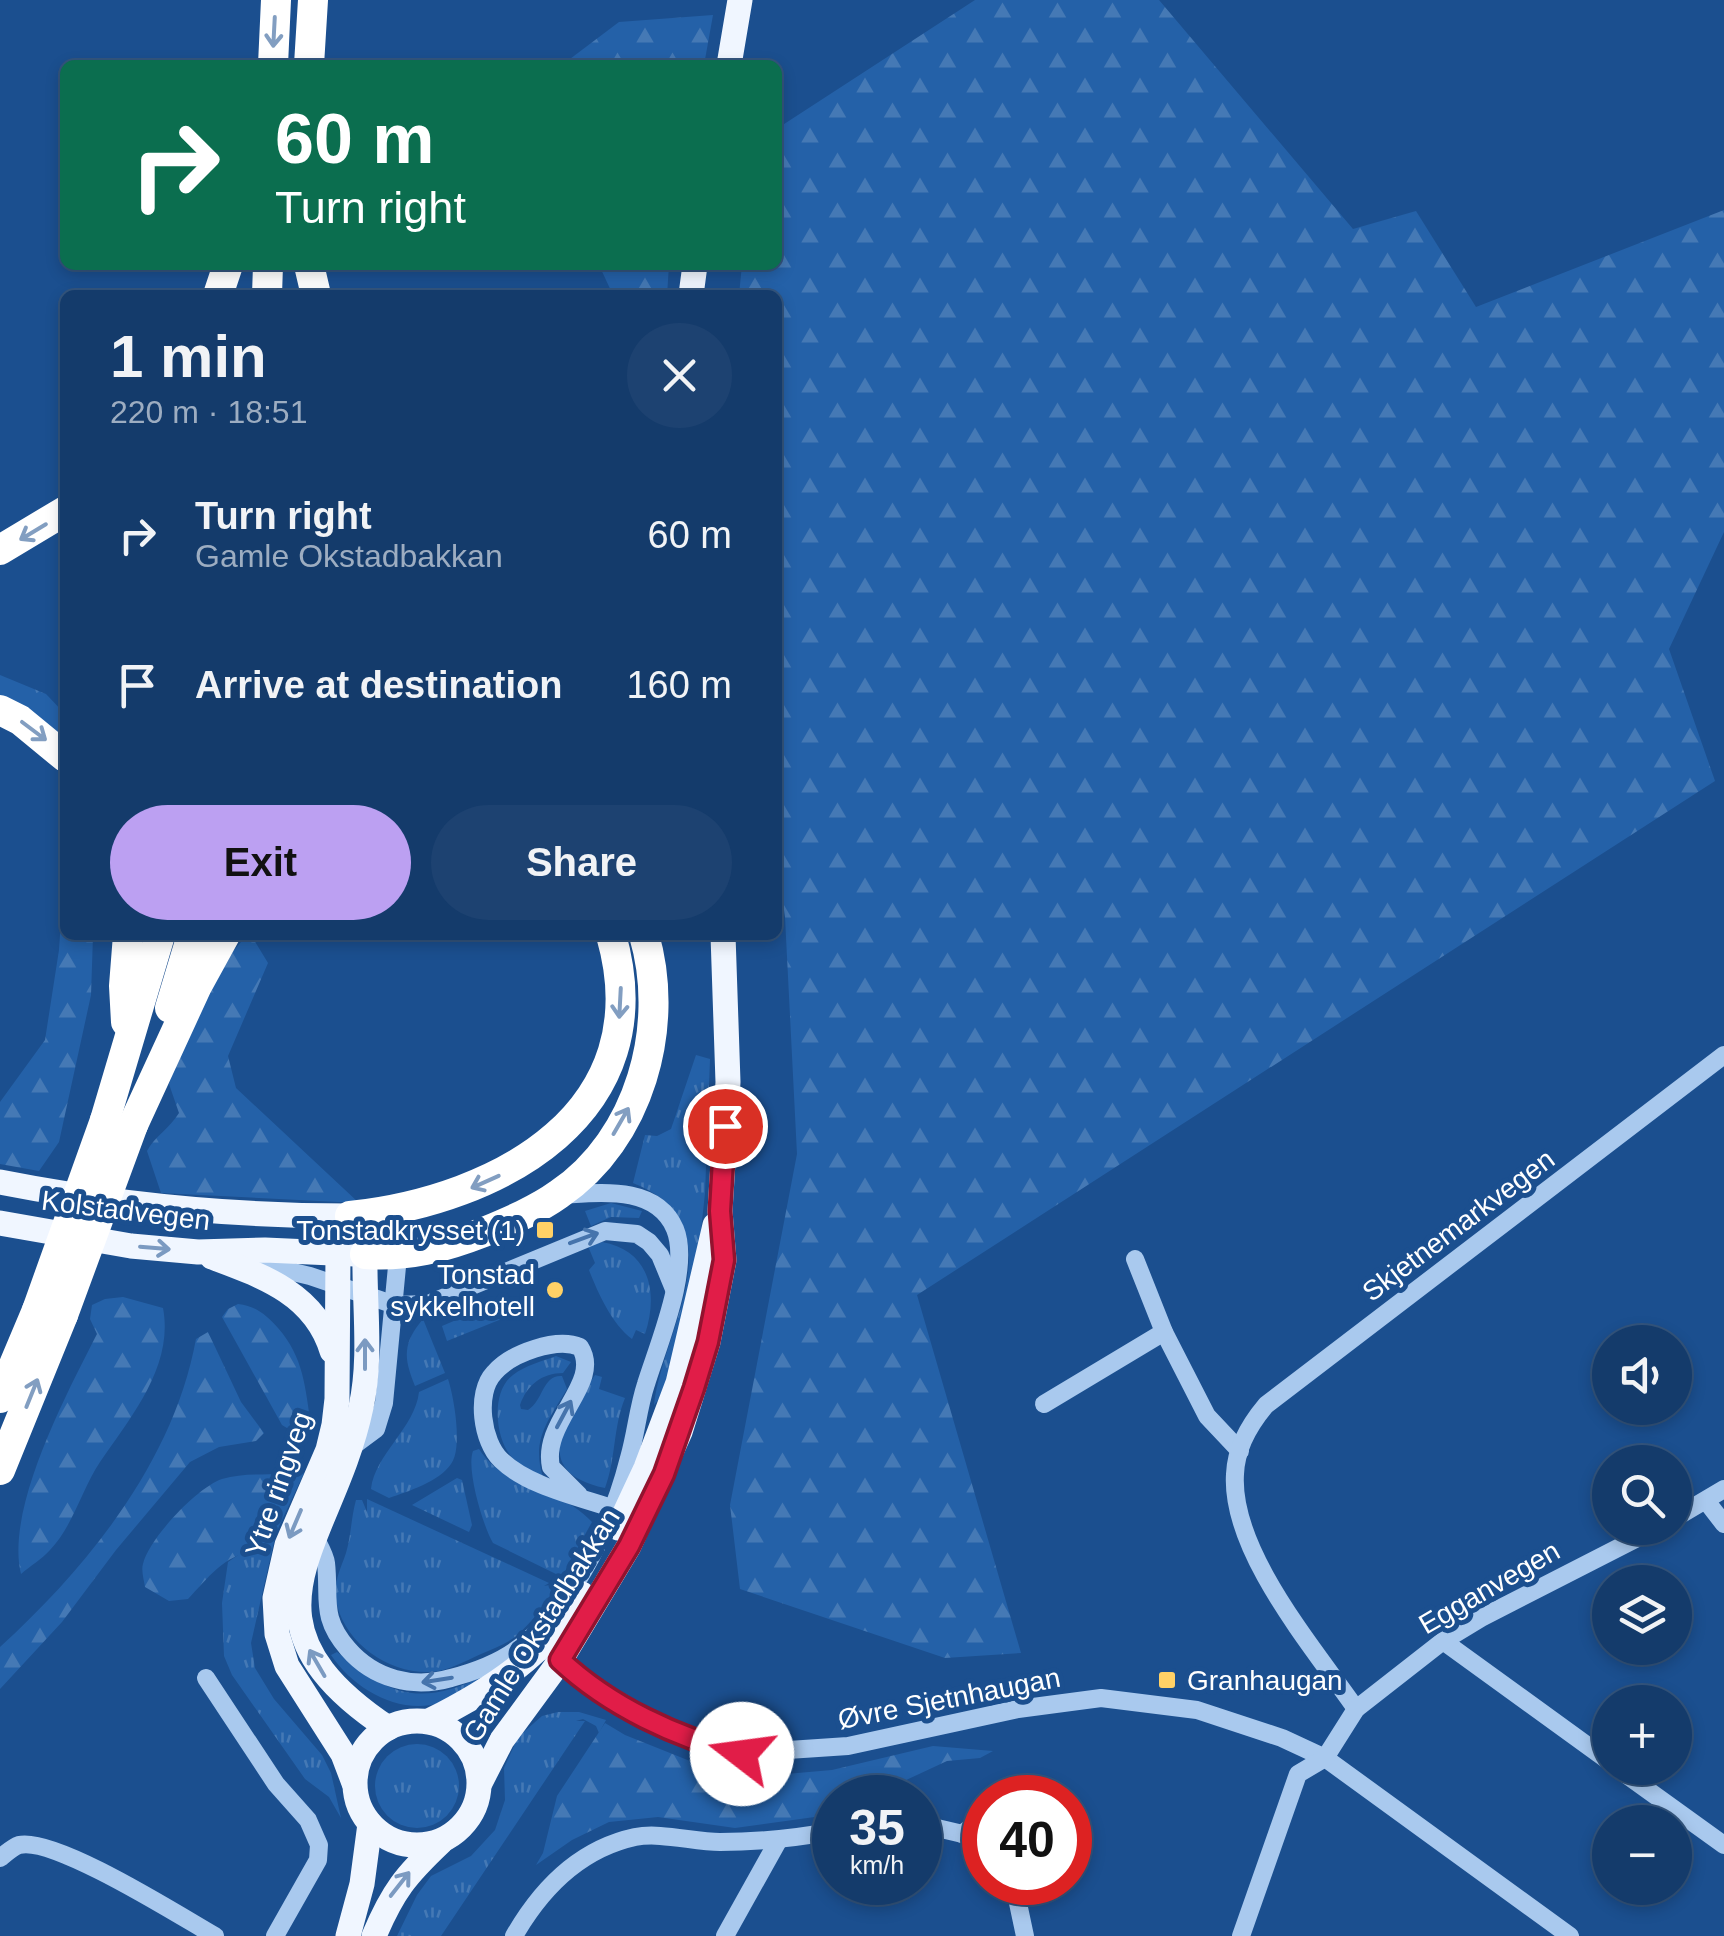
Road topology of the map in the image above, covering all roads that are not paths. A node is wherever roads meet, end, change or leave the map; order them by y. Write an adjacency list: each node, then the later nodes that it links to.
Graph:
1 (276, 0): 4 (highway, one-way to 4)
2 (313, 0): 5 (highway)
3 (740, 0): 6 (main road)
4 (273, 60)
5 (309, 60)
6 (730, 60)
7 (60, 514): 8 (highway, one-way to 8)
8 (0, 550)
9 (0, 710): 10 (highway, one-way to 10)
10 (60, 753)
11 (128, 940): 18 (highway)
12 (159, 940): 18 (highway)
13 (190, 940): 20 (highway)
14 (221, 940): 20 (highway)
15 (612, 940): 24 (highway, one-way to 24)
16 (645, 940): 22 (highway, one-way to 16)
17 (723, 940): 23 (main road, Gamle Okstadbakkan)
18 (127, 1050): 20 (highway)
19 (1724, 1055): 41 (street, Skjetnemarkvegen)
20 (119, 1122): 34 (highway, bridge)
21 (0, 1182): 24 (main road, Kolstadvegen)
22 (559, 1194): 28 (highway); 31 (street)
23 (720, 1211): 39 (main road, Gamle Okstadbakkan); 48 (main road, Gamle Okstadbakkan)
24 (350, 1216): 27 (main road, Ytre ringveg)
25 (0, 1223): 26 (main road, Kolstadvegen, one-way to 26)
26 (198, 1252): 27 (main road, Kolstadvegen); 30 (street); 36 (main road, Ytre ringveg)
27 (351, 1253): 28 (highway); 30 (main road, Ytre ringveg); 32 (main road, Ytre ringveg)
28 (398, 1256): 33 (street, Ytre ringveg)
29 (1135, 1259): 35 (street)
30 (336, 1284): 32 (street); 36 (main road, Ytre ringveg)
31 (674, 1289): 33 (street, one-way to 31); 42 (street)
32 (364, 1294): 33 (street); 40 (main road, Ytre ringveg, one-way to 32)
33 (396, 1305): 40 (street, Ytre ringveg)
34 (50, 1313): 37 (highway); 43 (highway, one-way to 34)
35 (1164, 1332): 38 (street); 41 (street)
36 (336, 1364): 61 (main road, Ytre ringveg, one-way to 61)
37 (0, 1398)
38 (1044, 1404)
39 (664, 1426): 42 (street); 48 (main road, Gamle Okstadbakkan)
40 (348, 1449): 50 (main road, Ytre ringveg)
41 (1240, 1451): 55 (street, Skjetnemarkvegen)
42 (629, 1460): 48 (street)
43 (0, 1470)
44 (1724, 1489): 46 (street)
45 (578, 1495): 45 (street, one-way to 45); 48 (street)
46 (1707, 1502): 47 (street); 49 (street)
47 (1692, 1510)
48 (626, 1514): 53 (street); 53 (main road, Gamle Okstadbakkan)
49 (1724, 1524)
50 (314, 1535): 53 (street, one-way to 50); 57 (main road, Ytre ringveg, one-way to 50)
51 (1624, 1545): 52 (street, Egganvegen)
52 (1443, 1641): 55 (street, Egganvegen); 58 (street)
53 (543, 1650): 56 (main road, Gamle Okstadbakkan); 59 (street, Øvre Sjetnhaugan); 60 (main road, Gamle Okstadbakkan)
54 (206, 1678): 73 (street)
55 (1356, 1708): 59 (street, Egganvegen)
56 (429, 1722): 57 (main road); 60 (main road)
57 (388, 1728): 61 (main road)
58 (1592, 1749)
59 (1325, 1758): 79 (street); 80 (street, Øvre Sjetnhaugan)
60 (480, 1782): 68 (main road)
61 (354, 1783): 63 (main road)
62 (1642, 1785): 69 (street)
63 (370, 1824): 68 (main road); 74 (main road)
64 (942, 1829): 65 (street)
65 (962, 1834)
66 (812, 1835): 67 (street)
67 (778, 1841): 76 (street); 77 (street)
68 (441, 1842): 75 (main road, one-way to 68)
69 (1724, 1844)
70 (0, 1858): 72 (street)
71 (1019, 1905): 78 (street)
72 (215, 1936)
73 (275, 1936)
74 (348, 1936)
75 (374, 1936)
76 (514, 1936)
77 (725, 1936)
78 (1024, 1936)
79 (1241, 1936)
80 (1570, 1936)

